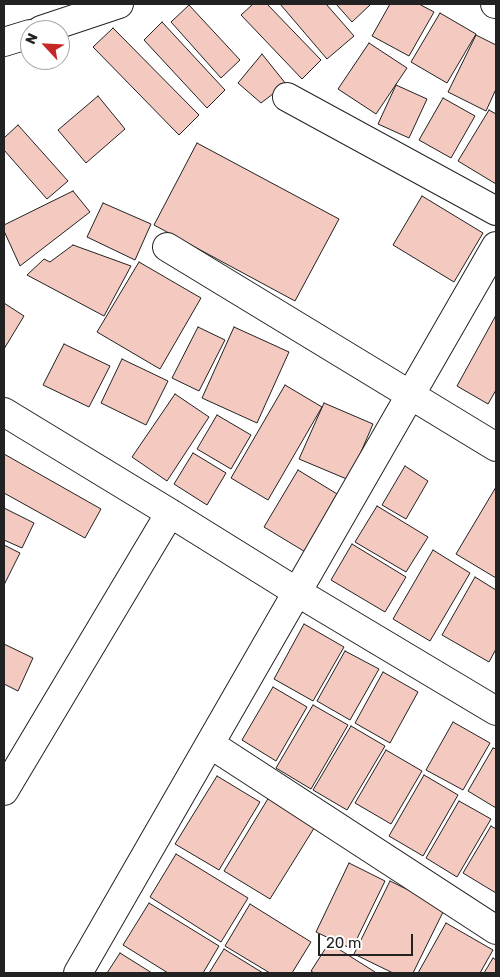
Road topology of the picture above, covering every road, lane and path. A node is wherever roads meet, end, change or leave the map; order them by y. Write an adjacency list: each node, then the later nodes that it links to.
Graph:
1 (119, 4): 2 (street)
2 (70, 20)
3 (20, 37): 4 (street)
4 (4, 42)
5 (287, 97): 6 (street)
6 (496, 211)
7 (496, 246): 9 (street)
8 (167, 247): 9 (street)
9 (411, 394): 11 (street); 13 (street)
10 (4, 412): 12 (street)
11 (496, 447)
12 (170, 513): 13 (street); 16 (street)
13 (297, 592): 14 (street); 15 (street)
14 (496, 711)
15 (210, 744): 17 (street); 18 (street)
16 (4, 791)
17 (496, 930)
18 (78, 973)

